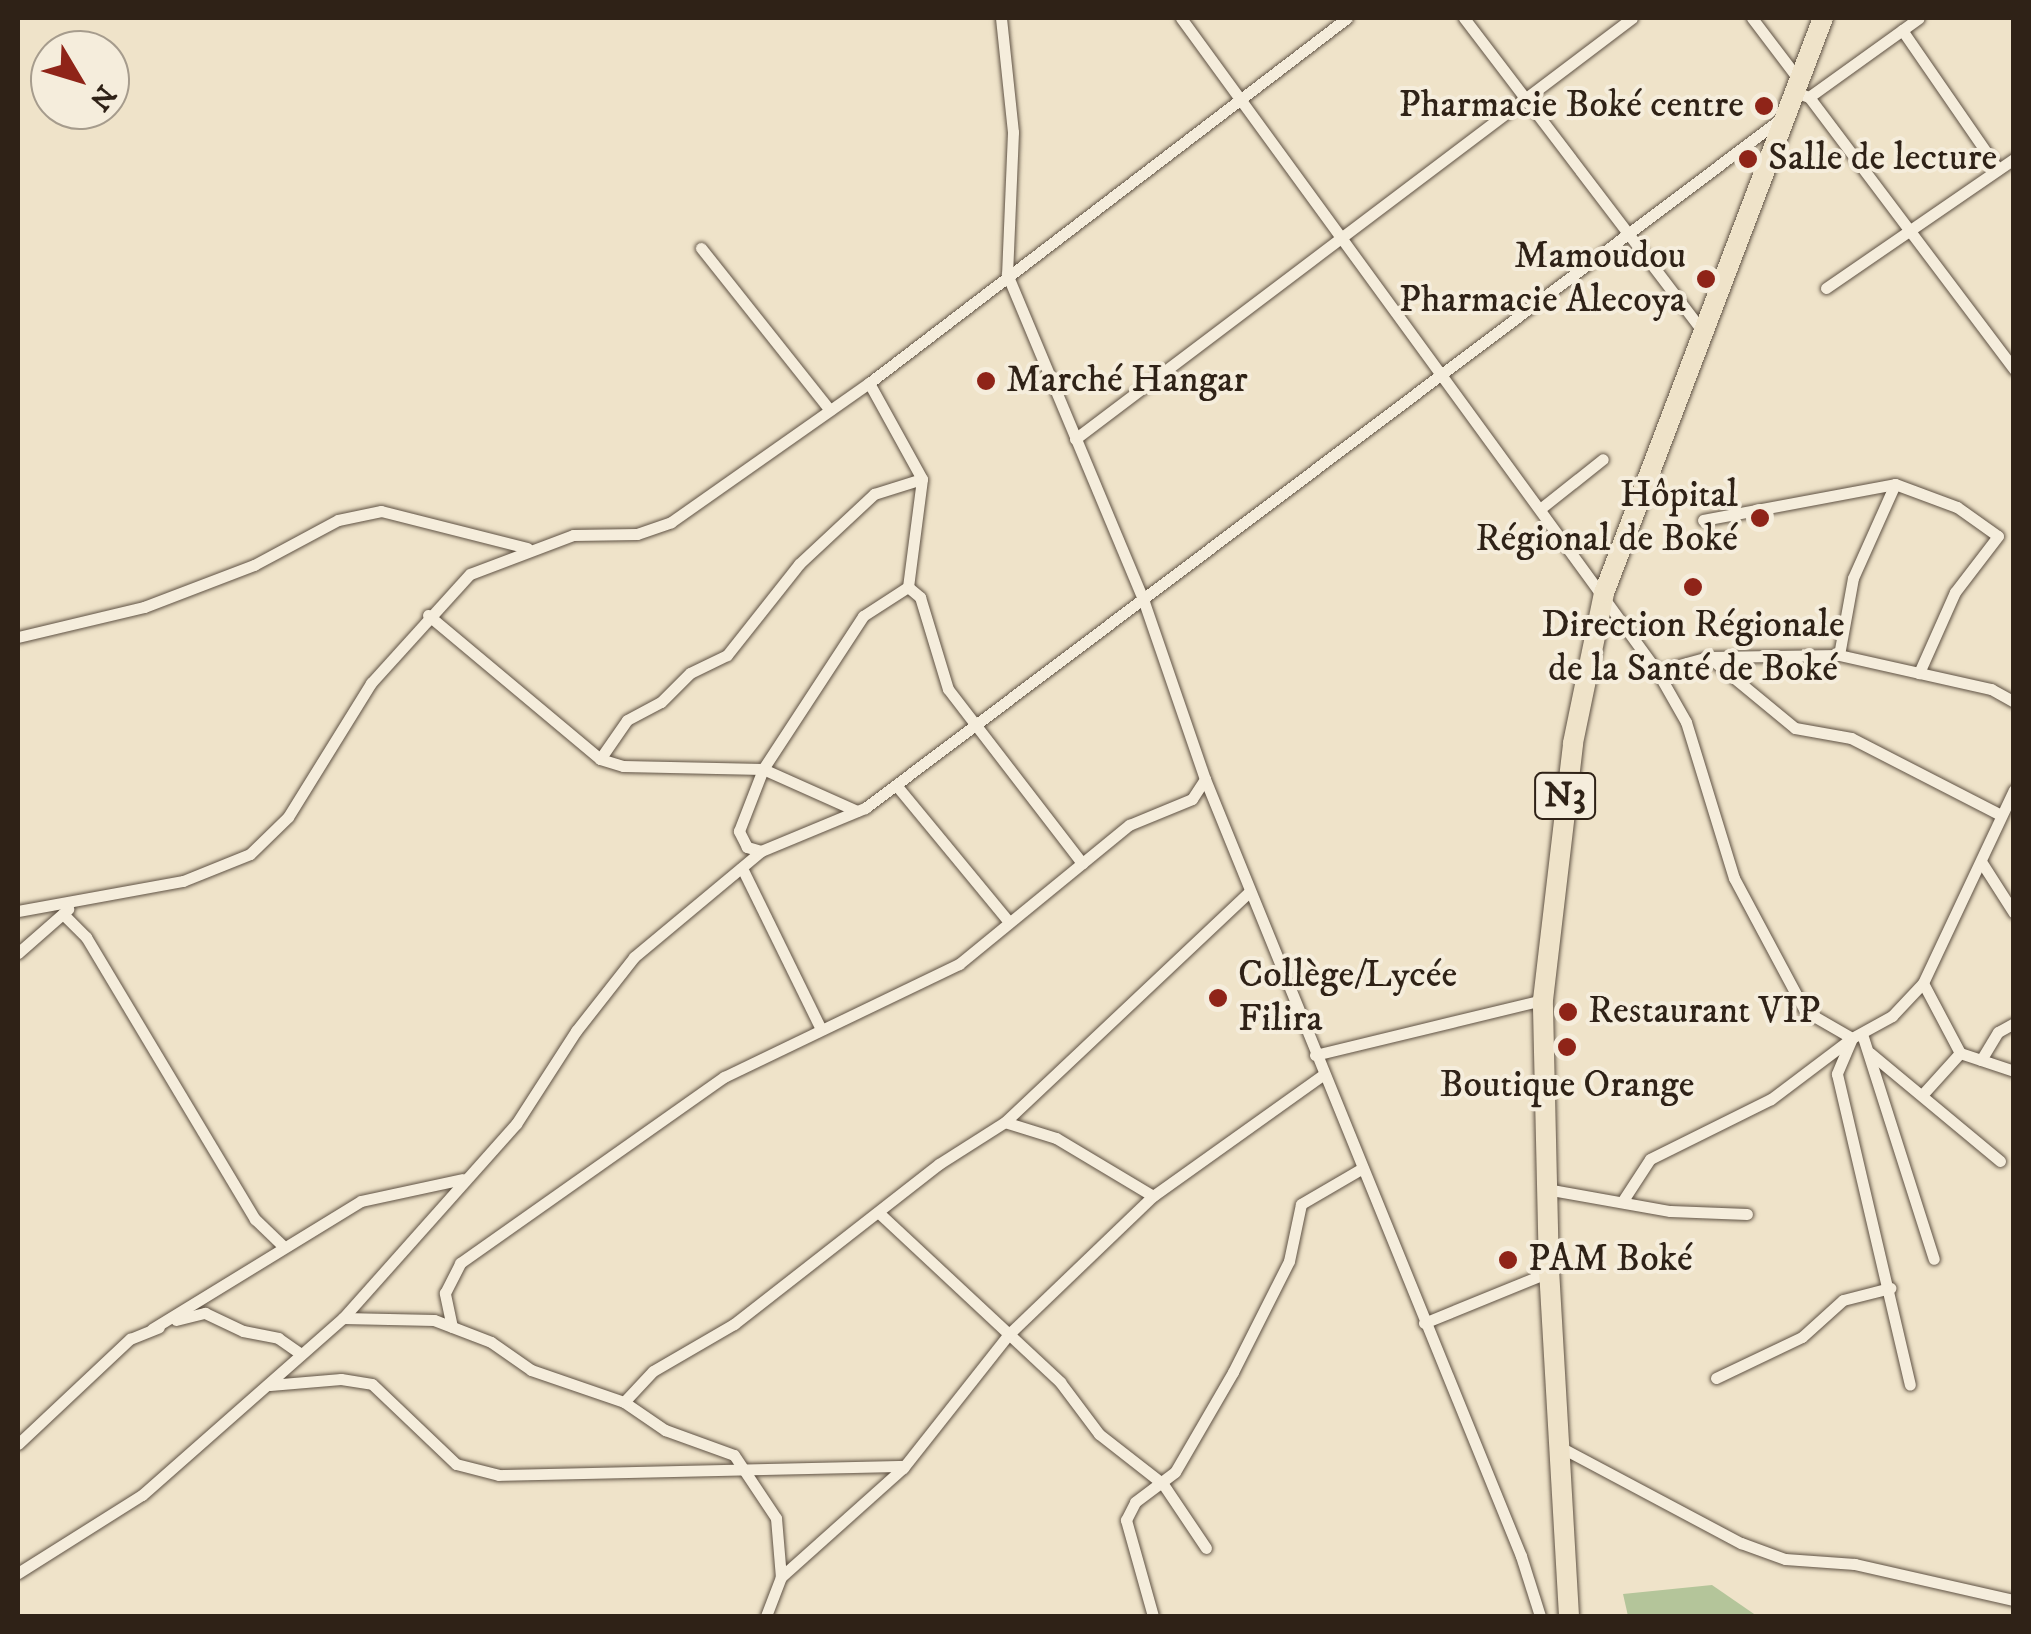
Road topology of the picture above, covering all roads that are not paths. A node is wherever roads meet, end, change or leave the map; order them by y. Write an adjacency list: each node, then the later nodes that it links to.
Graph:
1 (1002, 18): 20 (street)
2 (1181, 18): 12 (street)
3 (1347, 18): 12 (street)
4 (1464, 18): 11 (street)
5 (1632, 18): 11 (street)
6 (1752, 18): 10 (street)
7 (1822, 18): 10 (highway, N3)
8 (1920, 18): 9 (street)
9 (1902, 30): 10 (street); 15 (street)
10 (1801, 90): 13 (highway, N3); 16 (street)
11 (1523, 96): 17 (street); 18 (street)
12 (1239, 98): 18 (street); 20 (street)
13 (1784, 116): 17 (street); 22 (highway, N3)
14 (2014, 159): 15 (street)
15 (1998, 170): 16 (street)
16 (1909, 231): 21 (street); 23 (street)
17 (1628, 232): 22 (street); 24 (street)
18 (1339, 239): 24 (street); 27 (street)
19 (701, 248): 26 (street)
20 (1007, 274): 25 (street); 27 (street)
21 (1826, 288)
22 (1702, 332): 35 (highway, N3)
23 (2014, 369)
24 (1439, 370): 31 (street); 36 (street)
25 (869, 383): 26 (street); 29 (street)
26 (830, 410): 33 (street)
27 (1075, 438): 36 (street)
28 (1603, 459): 31 (street)
29 (922, 479): 34 (street); 45 (street)
30 (1895, 484): 32 (street); 39 (street); 42 (street)
31 (1540, 510): 35 (street)
32 (1703, 520)
33 (531, 548): 37 (street); 38 (street)
34 (908, 587): 44 (street); 46 (street)
35 (1604, 592): 41 (street); 63 (highway, N3)
36 (1144, 602): 44 (street); 47 (street)
37 (428, 615): 45 (street); 57 (street)
38 (18, 637)
39 (1840, 655): 40 (street); 42 (street)
40 (1709, 658): 41 (street); 51 (street)
41 (1657, 672): 66 (street)
42 (1918, 672): 43 (street)
43 (2014, 702)
44 (974, 726): 48 (street); 54 (street)
45 (600, 759): 46 (street)
46 (763, 768): 50 (street); 52 (street)
47 (1205, 779): 54 (street); 56 (street)
48 (896, 785): 50 (street); 60 (street)
49 (2014, 790): 51 (street)
50 (857, 811): 52 (street)
51 (2001, 816): 53 (street)
52 (761, 852): 55 (street)
53 (1982, 863): 59 (street); 62 (street)
54 (1082, 864): 60 (street)
55 (742, 868): 65 (street); 77 (street)
56 (1249, 892): 69 (street); 74 (street)
57 (67, 910): 58 (street); 61 (street); 83 (street)
58 (18, 911)
59 (2014, 914)
60 (1009, 922): 65 (street)
61 (18, 953)
62 (1923, 984): 66 (street); 68 (street)
63 (1543, 1000): 69 (street); 78 (highway, N3)
64 (2014, 1023): 70 (street)
65 (820, 1026): 89 (street)
66 (1857, 1036): 67 (street); 80 (street); 86 (street)
67 (1870, 1053): 73 (street); 84 (street)
68 (1960, 1053): 70 (street); 73 (street)
69 (1315, 1055): 72 (street)
70 (1981, 1060): 71 (street)
71 (2014, 1071)
72 (1324, 1074): 76 (street); 79 (street)
73 (1922, 1095): 75 (street)
74 (1005, 1122): 79 (street); 81 (street)
75 (2000, 1161)
76 (1360, 1169): 88 (street); 101 (street)
77 (464, 1179): 83 (street); 87 (street)
78 (1546, 1189): 80 (street); 85 (highway, N3)
79 (1153, 1196): 91 (street)
80 (1622, 1202): 82 (street)
81 (879, 1214): 91 (street); 96 (street)
82 (1747, 1214)
83 (282, 1245): 90 (street)
84 (1934, 1259)
85 (1549, 1272): 88 (street); 98 (highway, N3)
86 (1890, 1288): 93 (street); 94 (street)
87 (343, 1318): 89 (street); 92 (street)
88 (1424, 1322): 108 (street)
89 (452, 1327): 96 (street)
90 (152, 1329): 92 (street); 97 (street)
91 (1008, 1335): 100 (street); 101 (street)
92 (301, 1354): 95 (street)
93 (1716, 1378)
94 (1910, 1385)
95 (270, 1386): 99 (street); 103 (street)
96 (624, 1402): 99 (street)
97 (18, 1444)
98 (1562, 1448): 105 (street); 109 (highway, N3)
99 (736, 1465): 100 (street); 104 (street)
100 (904, 1466): 104 (street)
101 (1162, 1484): 102 (street); 107 (street)
102 (1206, 1548)
103 (18, 1573)
104 (781, 1577): 106 (street)
105 (2014, 1600)
106 (766, 1616)
107 (1152, 1616)
108 (1540, 1616)
109 (1569, 1616)

